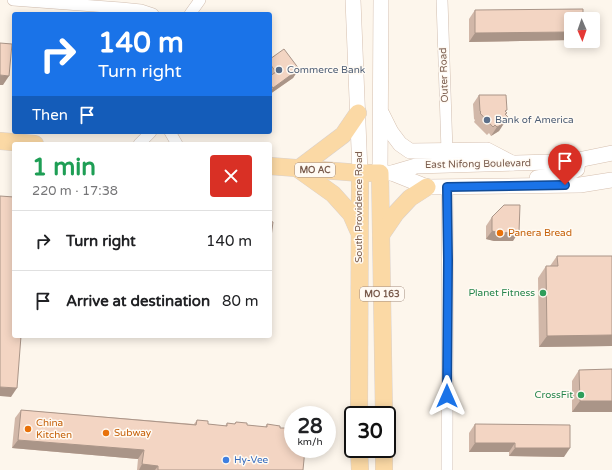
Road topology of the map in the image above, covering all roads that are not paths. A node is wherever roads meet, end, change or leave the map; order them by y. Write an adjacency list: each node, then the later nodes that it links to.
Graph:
1 (13, 0): 6 (street)
2 (200, 0): 7 (street)
3 (353, 0): 8 (main road, South Providence Road / MO 163)
4 (381, 0): 9 (main road, MO 163)
5 (442, 0): 14 (street, Outer Road)
6 (147, 12)
7 (191, 12)
8 (358, 113): 19 (main road); 20 (main road, South Providence Road / MO 163)
9 (381, 113): 14 (main road); 21 (main road, MO 163)
10 (149, 134): 13 (street)
11 (0, 141): 12 (main road)
12 (12, 142)
13 (141, 142)
14 (447, 151): 17 (main road)
15 (612, 154): 16 (main road, East Nifong Boulevard)
16 (578, 160): 17 (main road, East Nifong Boulevard); 23 (main road)
17 (514, 164): 21 (main road, East Nifong Boulevard)
18 (272, 166): 19 (main road, East Nifong Boulevard / MO AC)
19 (298, 168): 20 (main road, East Nifong Boulevard / MO AC); 26 (main road)
20 (360, 173): 21 (main road, East Nifong Boulevard / MO AC); 26 (main road, South Providence Road / MO 163)
21 (386, 173): 24 (main road, East Nifong Boulevard); 27 (main road, MO 163)
22 (612, 180): 23 (main road, East Nifong Boulevard)
23 (522, 186): 25 (main road, East Nifong Boulevard)
24 (427, 187): 25 (main road, East Nifong Boulevard); 27 (main road)
25 (447, 187): 34 (street)
26 (360, 234): 28 (main road, South Providence Road / MO 163)
27 (381, 235): 29 (main road, MO 163)
28 (359, 406)
29 (384, 406)
30 (359, 458): 32 (main road)
31 (384, 458): 33 (main road)
32 (360, 470)
33 (384, 470)
34 (447, 470)

